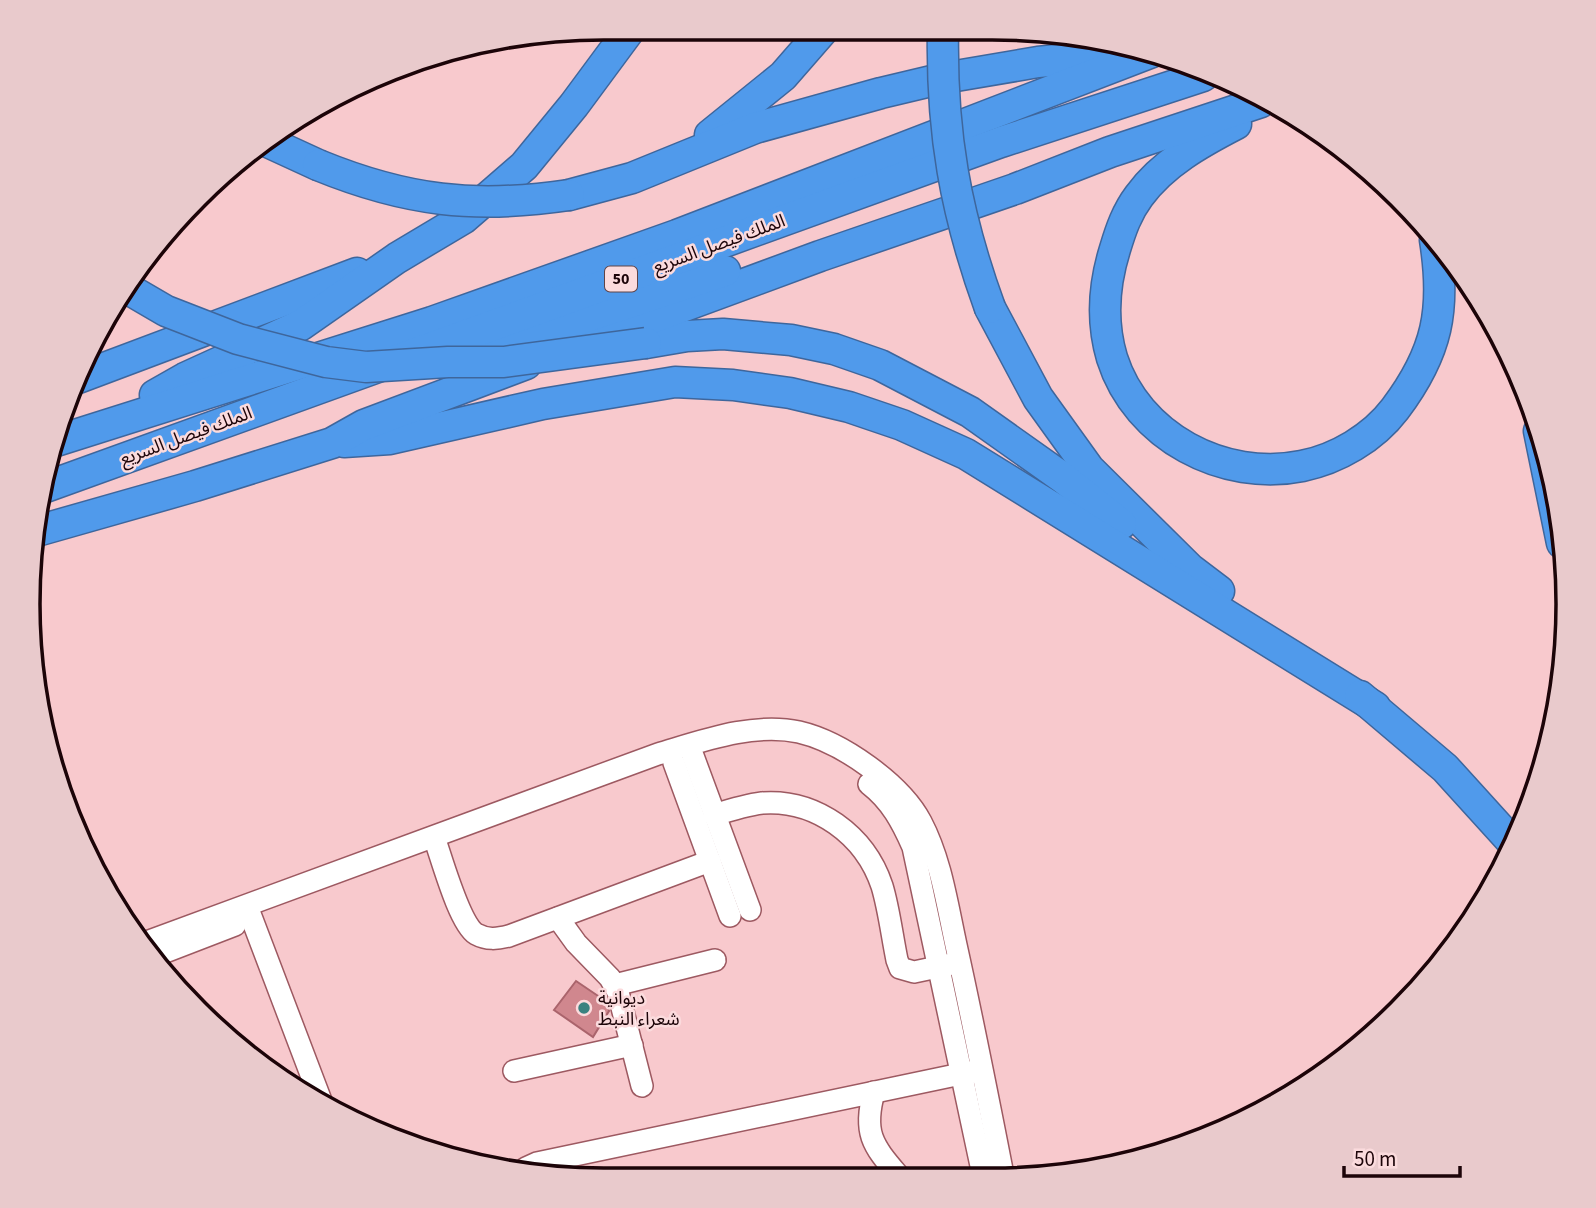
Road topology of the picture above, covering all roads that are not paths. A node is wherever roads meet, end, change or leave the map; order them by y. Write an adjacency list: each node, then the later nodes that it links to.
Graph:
1 (622, 40): 12 (highway)
2 (814, 40): 11 (highway)
3 (943, 40): 22 (highway, bridge)
4 (1131, 57): 11 (highway)
5 (1136, 59): 17 (highway, الملك فيصل السريع / 50)
6 (1196, 79): 20 (highway, الملك فيصل السريع / 50)
7 (1198, 79): 15 (highway)
8 (1253, 105): 19 (highway)
9 (1263, 110): 13 (highway)
10 (276, 146): 11 (highway, bridge)
11 (675, 160)
12 (397, 258): 16 (highway); 17 (highway)
13 (1437, 259)
14 (134, 292): 15 (highway, bridge)
15 (448, 362): 22 (highway, bridge)
16 (90, 374)
17 (103, 425): 18 (highway, الملك فيصل السريع / 50)
18 (65, 438)
19 (332, 443): 21 (highway); 23 (highway)
20 (53, 484)
21 (45, 529)
22 (1190, 569): 23 (highway)
23 (1375, 707): 26 (highway)
24 (683, 760): 25 (street); 27 (street); 28 (street); 35 (street)
25 (714, 815): 28 (street); 35 (street)
26 (1506, 835)
27 (436, 844): 29 (street); 31 (street); 35 (street)
28 (720, 870): 30 (street); 31 (street)
29 (249, 912): 32 (street); 33 (street); 41 (street)
30 (740, 913)
31 (558, 918): 36 (street)
32 (152, 941)
33 (161, 953)
34 (715, 960): 36 (street)
35 (950, 964): 39 (street)
36 (615, 985): 37 (street)
37 (632, 1045): 38 (street); 40 (street)
38 (514, 1071)
39 (972, 1072): 42 (street); 45 (street); 46 (street)
40 (642, 1086)
41 (316, 1089)
42 (874, 1092): 43 (street); 44 (street)
43 (536, 1164)
44 (892, 1168)
45 (982, 1168)
46 (1001, 1168)

